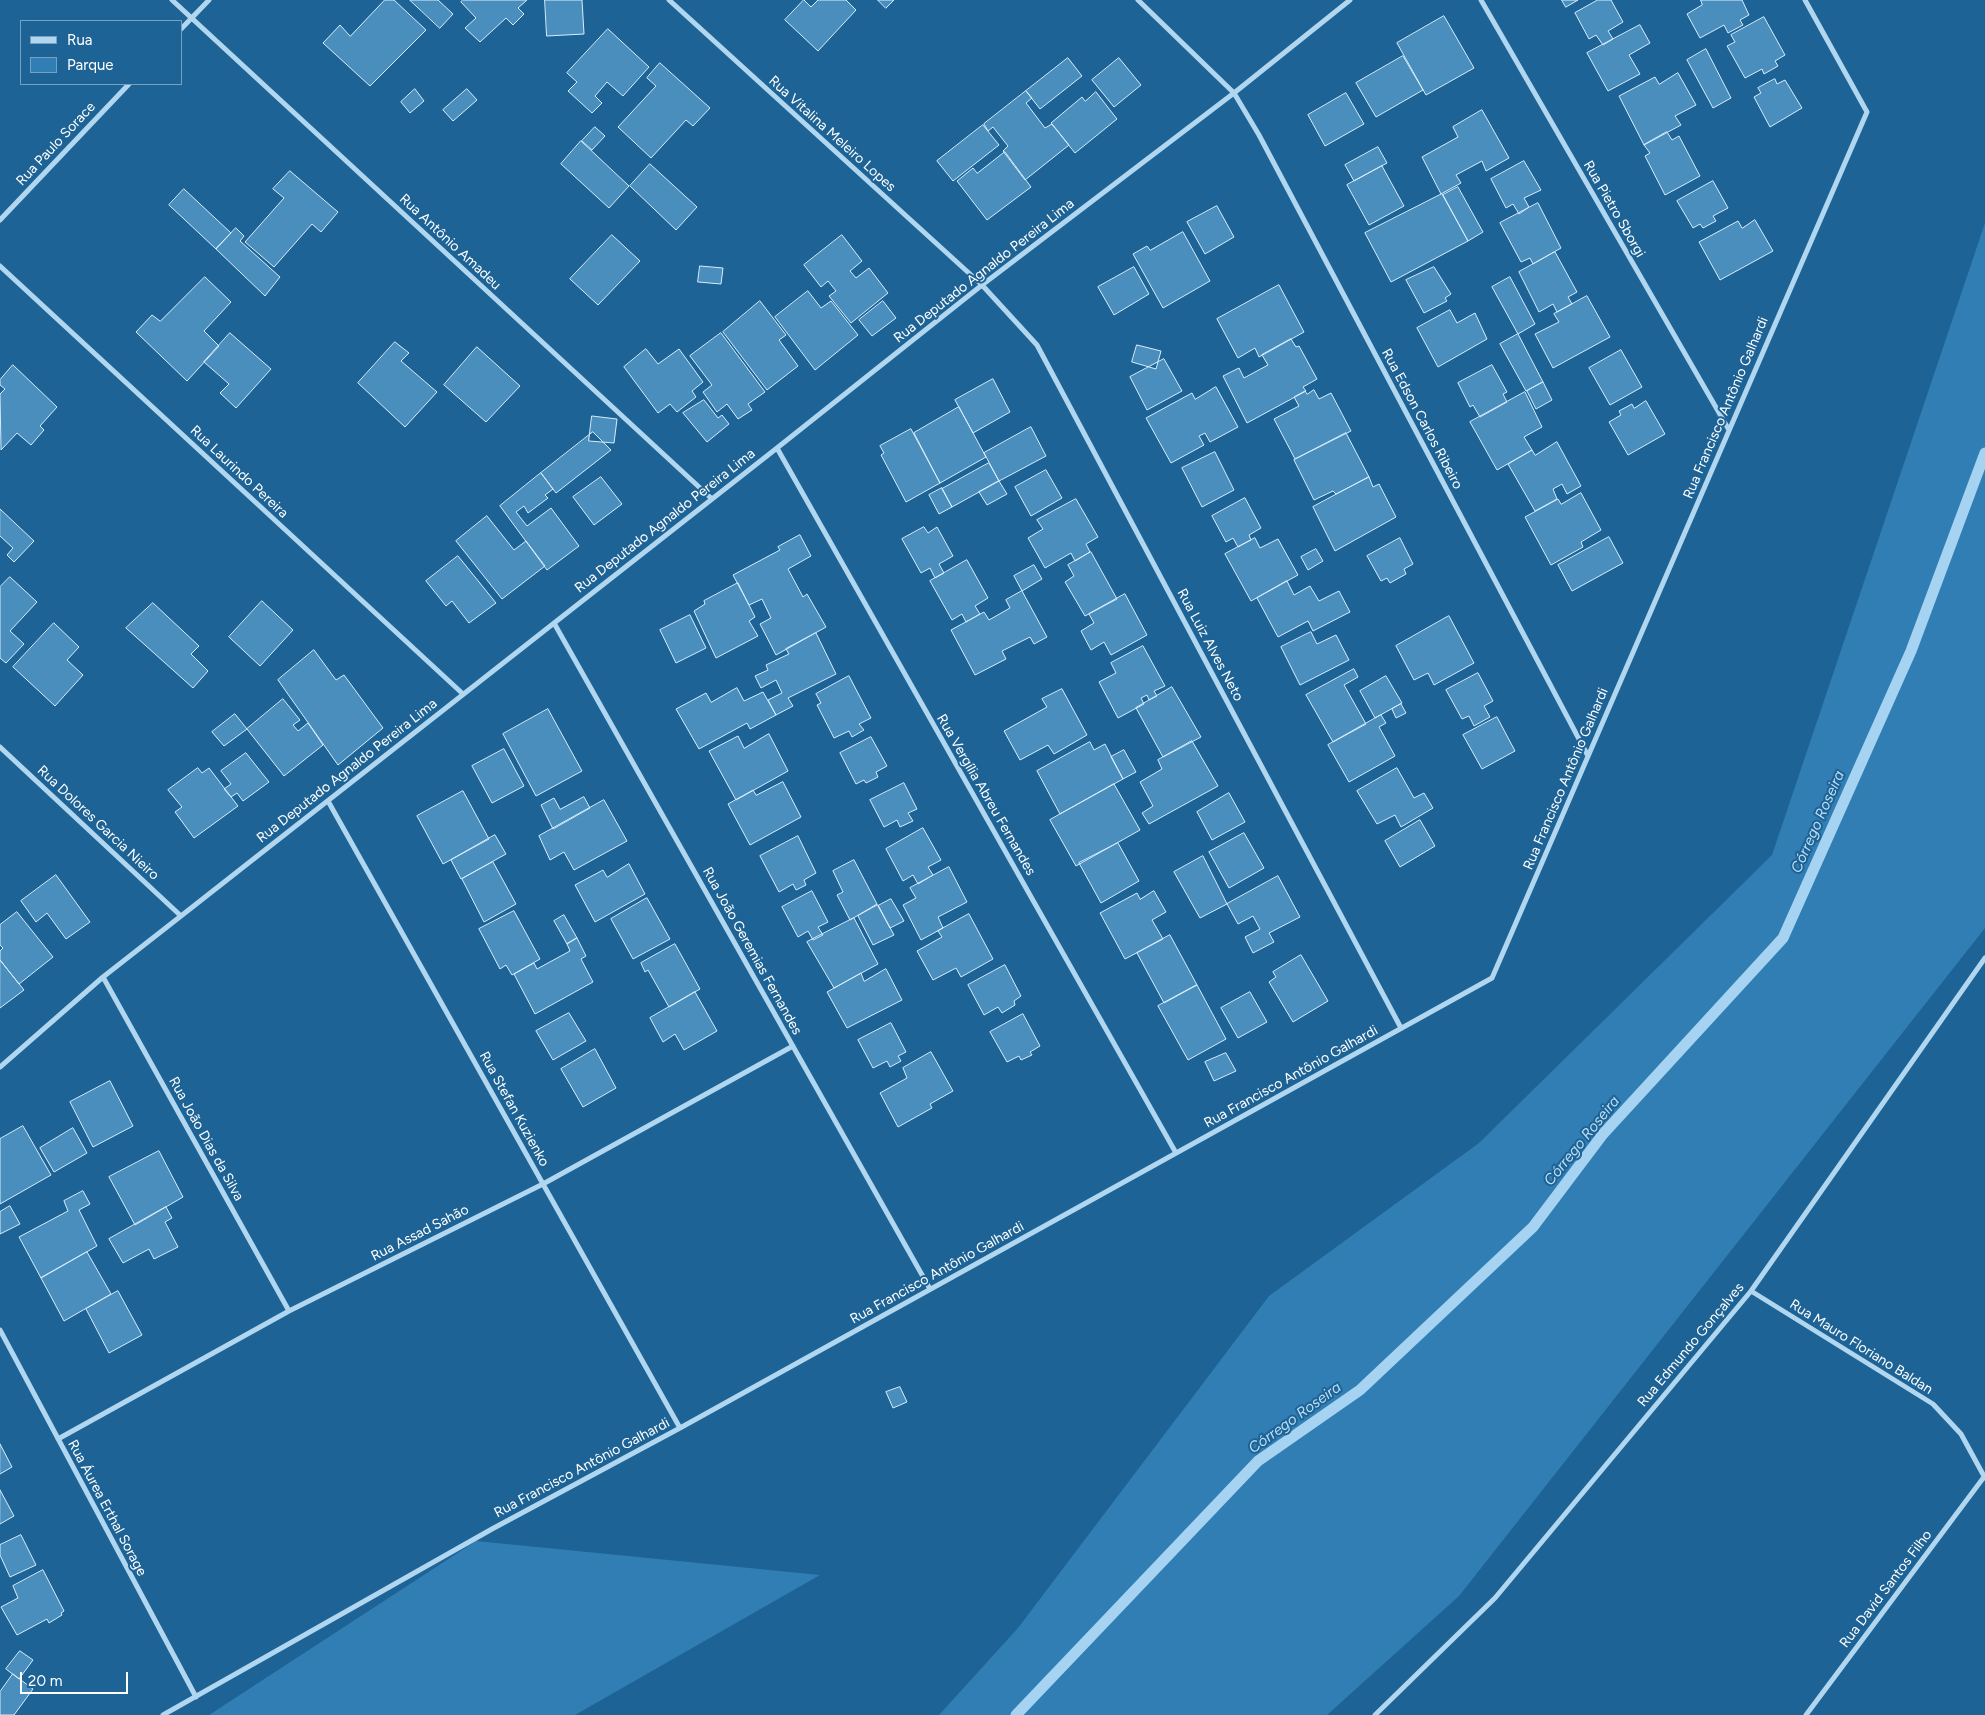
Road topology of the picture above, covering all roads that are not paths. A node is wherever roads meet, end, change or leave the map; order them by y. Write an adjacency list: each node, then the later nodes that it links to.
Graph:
1 (172, 0): 8 (street, Rua Antônio Amadeu)
2 (208, 0): 8 (street)
3 (669, 0): 14 (street, Rua Vitalina Meleiro Lopes)
4 (1138, 0): 11 (street, Rua Edson Carlos Ribeiro)
5 (1350, 0): 11 (street, Rua Deputado Agnaldo Pereira Lima)
6 (1480, 0): 15 (street, Rua Pietro Sborgi)
7 (1805, 0): 15 (street, Rua Francisco Antônio Galhardi)
8 (191, 18): 9 (street); 17 (street, Rua Antônio Amadeu)
9 (182, 28)
10 (128, 85): 12 (street, Rua Paulo Sorace)
11 (1234, 93): 14 (street, Rua Deputado Agnaldo Pereira Lima); 21 (street, Rua Edson Carlos Ribeiro)
12 (0, 220)
13 (0, 266): 19 (street, Rua Laurindo Pereira)
14 (982, 285): 16 (street, Rua Deputado Agnaldo Pereira Lima); 26 (street, Rua Luiz Alves Neto)
15 (1729, 430): 21 (street, Rua Francisco Antônio Galhardi)
16 (777, 448): 17 (street, Rua Deputado Agnaldo Pereira Lima); 29 (street, Rua Vergília Abreu Fernandes)
17 (712, 499): 18 (street, Rua Deputado Agnaldo Pereira Lima)
18 (554, 623): 19 (street, Rua Deputado Agnaldo Pereira Lima); 27 (street, Rua João Geremias Fernandes)
19 (463, 694): 22 (street, Rua Deputado Agnaldo Pereira Lima)
20 (0, 747): 23 (street, Rua Dolores Garcia Nieiro)
21 (1588, 756): 26 (street, Rua Francisco Antônio Galhardi)
22 (328, 801): 23 (street, Rua Deputado Agnaldo Pereira Lima); 30 (street, Rua Stefan Kuzienko)
23 (181, 916): 25 (street, Rua Deputado Agnaldo Pereira Lima)
24 (1985, 958): 32 (street, Rua Edmundo Gonçalves)
25 (103, 977): 28 (street, Rua Deputado Agnaldo Pereira Lima); 33 (street, Rua João Dias da Silva)
26 (1401, 1028): 29 (street, Rua Francisco Antônio Galhardi)
27 (793, 1046): 30 (street, Rua Assad Sahão); 31 (street, Rua João Geremias Fernandes)
28 (0, 1067)
29 (1176, 1153): 31 (street, Rua Francisco Antônio Galhardi)
30 (543, 1184): 33 (street, Rua Assad Sahão); 35 (street, Rua Stefan Kuzienko)
31 (930, 1289): 35 (street, Rua Francisco Antônio Galhardi)
32 (1751, 1291): 37 (street, Rua Mauro Floriano Baldan); 40 (street, Rua Edmundo Gonçalves)
33 (289, 1311): 36 (street, Rua Assad Sahão)
34 (0, 1330): 36 (street, Rua Áurea Erthal Sorage)
35 (680, 1428): 38 (street, Rua Francisco Antônio Galhardi)
36 (58, 1439): 38 (street, Rua Áurea Erthal Sorage)
37 (1985, 1477): 41 (street, Rua David Santos Filho)
38 (196, 1697): 39 (street, Rua Francisco Antônio Galhardi)
39 (163, 1715)
40 (1375, 1715)
41 (1806, 1715)

